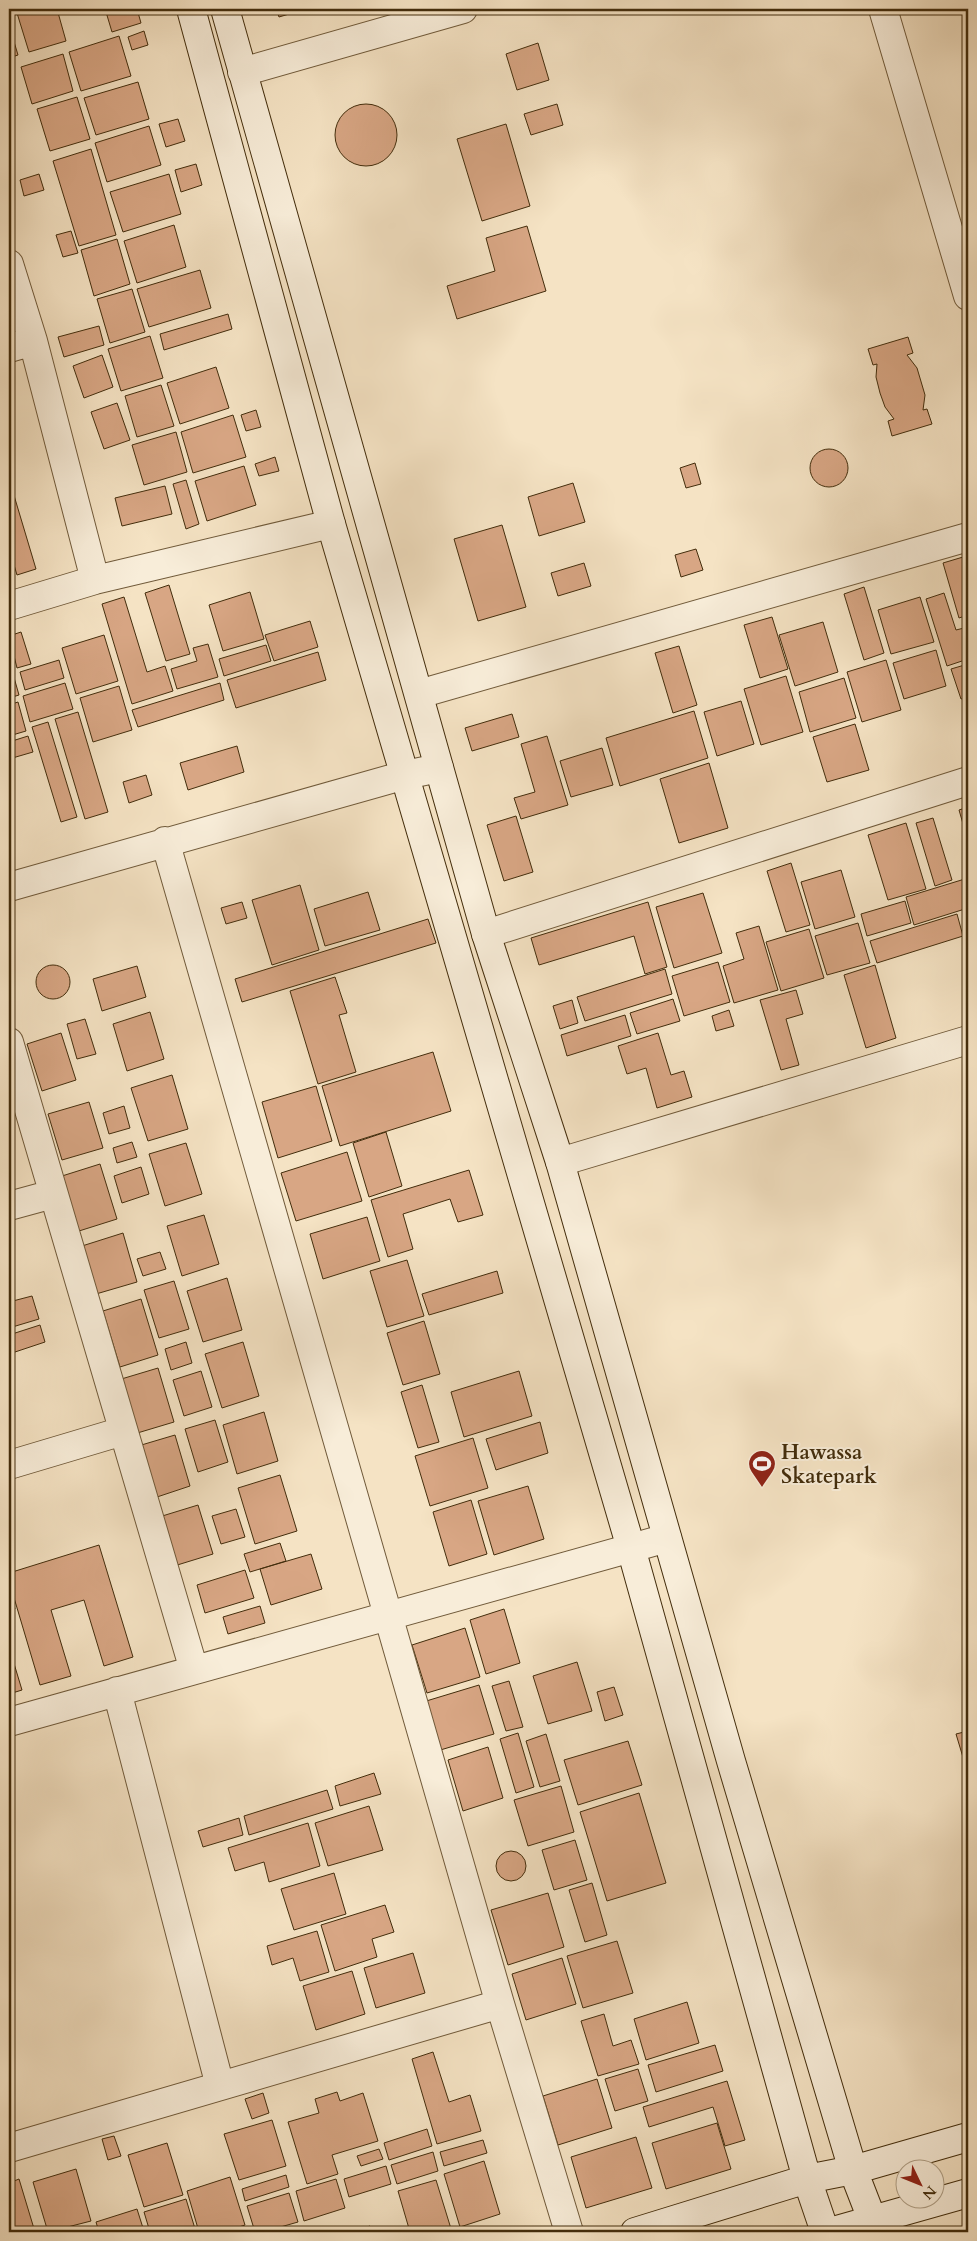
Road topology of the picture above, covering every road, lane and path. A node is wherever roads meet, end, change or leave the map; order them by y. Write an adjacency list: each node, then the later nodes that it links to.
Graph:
1 (191, 9): 10 (street)
2 (225, 9): 5 (street)
3 (463, 9): 5 (street)
4 (883, 9): 7 (street)
5 (242, 72): 14 (street)
6 (9, 264): 9 (street)
7 (964, 268): 8 (street)
8 (968, 296)
9 (21, 344): 12 (street)
10 (331, 524): 12 (street); 16 (street)
11 (968, 538): 14 (street)
12 (95, 580): 13 (street)
13 (9, 606)
14 (418, 694): 15 (street)
15 (440, 768): 16 (street); 20 (street)
16 (405, 775): 18 (street); 29 (street)
17 (968, 781): 20 (street)
18 (165, 841): 19 (street); 30 (street)
19 (9, 887)
20 (486, 934): 23 (street)
21 (968, 1040): 23 (street)
22 (9, 1042): 24 (street)
23 (560, 1162): 28 (street)
24 (53, 1194): 25 (street); 26 (street)
25 (9, 1206)
26 (124, 1431): 27 (street); 31 (street)
27 (9, 1465)
28 (667, 1538): 29 (street); 38 (street)
29 (631, 1548): 30 (street); 39 (street)
30 (388, 1616): 31 (street); 34 (street)
31 (194, 1670): 32 (street)
32 (118, 1691): 33 (street); 35 (street)
33 (9, 1722)
34 (500, 2004): 35 (street); 42 (street)
35 (220, 2086): 37 (street)
36 (968, 2137): 38 (street)
37 (9, 2148)
38 (853, 2170): 39 (street); 41 (street)
39 (807, 2179): 43 (street); 44 (street)
40 (968, 2193): 41 (street)
41 (875, 2226): 45 (street)
42 (569, 2232)
43 (635, 2232)
44 (824, 2232)
45 (830, 2232)

